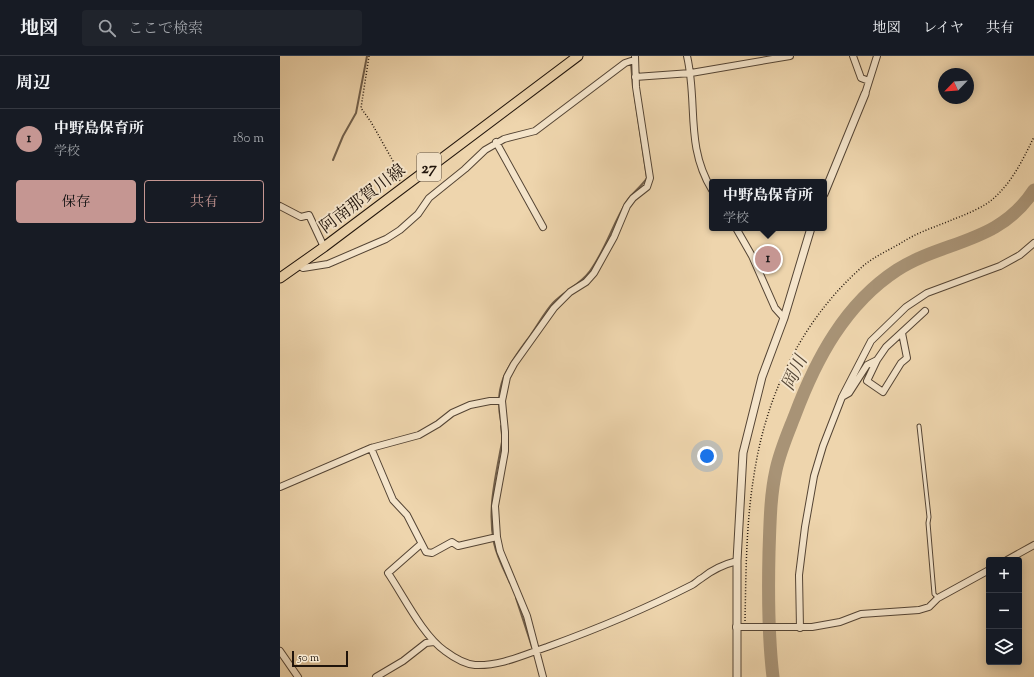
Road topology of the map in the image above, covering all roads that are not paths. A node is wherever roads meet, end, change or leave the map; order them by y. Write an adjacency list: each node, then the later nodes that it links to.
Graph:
1 (578, 56): 19 (main road, 阿南那賀川線 / 27)
2 (687, 56): 7 (street)
3 (790, 56): 7 (street)
4 (853, 56): 9 (street)
5 (877, 56): 9 (street)
6 (631, 59): 8 (street); 11 (street)
7 (691, 73): 8 (street); 12 (street)
8 (635, 77): 27 (street)
9 (869, 82): 10 (street)
10 (865, 94): 13 (street)
11 (496, 142): 15 (street); 20 (street)
12 (709, 185)
13 (827, 187)
14 (280, 206): 19 (street)
15 (543, 227)
16 (738, 231): 23 (street)
17 (810, 231): 23 (street)
18 (1034, 243): 26 (street)
19 (324, 247): 20 (main road, 阿南那賀川線 / 27)
20 (299, 265): 21 (main road, 阿南那賀川線 / 27)
21 (280, 278)
22 (925, 311): 24 (street)
23 (784, 318): 35 (street)
24 (902, 333): 25 (street); 25 (street)
25 (877, 360): 26 (street)
26 (842, 397): 39 (street)
27 (502, 401): 29 (street); 31 (street)
28 (919, 426): 37 (lane)
29 (371, 448): 30 (street); 32 (street)
30 (280, 487)
31 (497, 537): 32 (street); 42 (street)
32 (421, 544): 40 (street)
33 (1034, 545): 34 (street)
34 (1012, 557)
35 (737, 560): 38 (street); 42 (street)
36 (986, 572): 37 (street)
37 (938, 598): 39 (street)
38 (736, 627): 39 (street); 46 (street)
39 (797, 628)
40 (434, 642): 42 (street); 44 (street)
41 (280, 650): 43 (street)
42 (537, 650): 45 (street)
43 (298, 677)
44 (376, 677)
45 (542, 677)
46 (737, 677)

